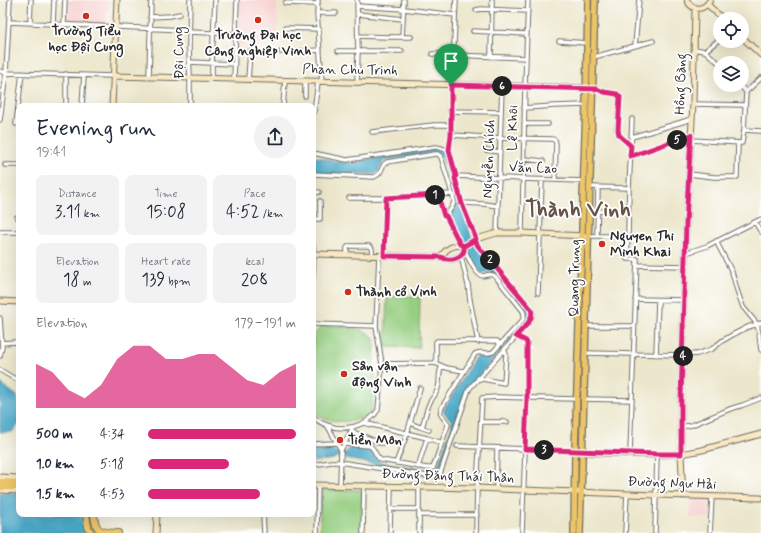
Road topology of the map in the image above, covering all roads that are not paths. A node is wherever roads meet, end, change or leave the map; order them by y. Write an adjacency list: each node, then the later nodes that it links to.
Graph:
1 (10, 0): 38 (street)
2 (31, 0): 39 (street)
3 (54, 0): 40 (street)
4 (65, 0): 41 (street)
5 (117, 0): 42 (street)
6 (150, 0): 36 (street)
7 (190, 0): 48 (street, Đội Cung)
8 (215, 0): 50 (street)
9 (237, 0): 51 (street)
10 (357, 0): 23 (street)
11 (404, 0): 25 (street)
12 (456, 0): 35 (street)
13 (492, 0): 27 (street)
14 (528, 0): 28 (street, Lê Khôi)
15 (588, 0): 58 (main road, Quang Trung)
16 (595, 0): 34 (main road, Quang Trung)
17 (599, 0): 34 (main road)
18 (639, 0): 61 (street)
19 (687, 0): 24 (street)
20 (318, 2): 22 (street); 30 (street)
21 (709, 2): 24 (street); 29 (street)
22 (284, 3)
23 (357, 6): 25 (street); 33 (street)
24 (695, 8): 62 (street, Hồng Bàng)
25 (404, 9): 35 (street); 37 (street)
26 (476, 10): 27 (street)
27 (492, 10): 28 (street); 49 (street)
28 (528, 11): 52 (street, Lê Khôi)
29 (717, 12)
30 (317, 13): 31 (street); 45 (street)
31 (336, 13)
32 (180, 14): 36 (street)
33 (358, 14): 37 (street); 53 (street)
34 (595, 14): 74 (main road, Quang Trung)
35 (455, 15): 71 (street)
36 (150, 17): 43 (street)
37 (403, 19): 54 (street)
38 (10, 22): 39 (street); 81 (street)
39 (30, 23): 40 (street)
40 (54, 24): 41 (street)
41 (64, 24): 42 (street)
42 (116, 27): 43 (street); 85 (street)
43 (150, 28): 46 (street); 86 (street)
44 (284, 28): 45 (street)
45 (319, 28): 63 (street)
46 (184, 30)
47 (473, 31): 49 (street)
48 (189, 32): 50 (street); 77 (street, Đội Cung)
49 (492, 32): 52 (street); 73 (street)
50 (213, 33): 51 (street); 78 (street)
51 (236, 34): 79 (street)
52 (527, 34): 75 (street, Lê Khôi)
53 (358, 36): 54 (street); 66 (street)
54 (402, 37): 55 (street)
55 (411, 37)
56 (653, 41): 61 (street)
57 (559, 42): 58 (street)
58 (587, 42): 99 (main road, Quang Trung)
59 (749, 44): 72 (street)
60 (713, 45): 68 (street)
61 (635, 46): 74 (street)
62 (694, 49): 68 (street); 110 (street, Hồng Bàng)
63 (320, 50): 69 (street); 94 (street)
64 (250, 51): 91 (street)
65 (338, 51): 66 (street)
66 (358, 51): 67 (street); 95 (street)
67 (402, 51)
68 (705, 51): 76 (street)
69 (281, 52)
70 (432, 54): 71 (street)
71 (454, 54): 73 (street); 96 (street)
72 (761, 55)
73 (491, 57): 75 (street)
74 (594, 57): 99 (main road, Quang Trung)
75 (526, 58): 98 (street, Lê Khôi)
76 (713, 58)
77 (189, 62): 78 (street); 87 (street, Đội Cung)
78 (212, 63): 79 (street); 89 (street)
79 (234, 64): 90 (street)
80 (0, 71): 81 (street)
81 (6, 73): 82 (street); 118 (street)
82 (22, 73): 83 (street); 103 (street)
83 (66, 74): 84 (street); 104 (street)
84 (84, 75): 85 (street); 105 (street)
85 (113, 76): 86 (street, Phan Chu Trinh); 106 (street)
86 (149, 77): 87 (street, Phan Chu Trinh)
87 (190, 78): 89 (street, Phan Chu Trinh); 107 (street, Đội Cung)
88 (761, 78): 100 (street)
89 (212, 79): 90 (street, Phan Chu Trinh)
90 (234, 79): 91 (street, Phan Chu Trinh)
91 (248, 80): 92 (street, Phan Chu Trinh)
92 (285, 81): 93 (street, Phan Chu Trinh); 108 (street)
93 (305, 81): 94 (street, Phan Chu Trinh); 102 (street)
94 (320, 82): 95 (street, Phan Chu Trinh); 109 (street)
95 (357, 82): 96 (street, Phan Chu Trinh)
96 (452, 85): 97 (street, Phan Chu Trinh); 114 (street)
97 (502, 86): 98 (street, Phan Chu Trinh); 115 (street, Nguyễn Chích)
98 (525, 87): 99 (street, Phan Chu Trinh); 113 (street, Lê Khôi)
99 (590, 88): 112 (main road, Quang Trung); 131 (street); 149 (main road, Quang Trung)
100 (749, 89)
101 (746, 92): 111 (street)
102 (305, 96)
103 (18, 103)
104 (66, 103)
105 (82, 103)
106 (112, 103)
107 (190, 103)
108 (283, 103)
109 (316, 103)
110 (693, 104): 111 (street); 117 (street, Hồng Bàng)
111 (745, 104): 122 (street)
112 (586, 106): 113 (street); 148 (main road, Quang Trung)
113 (524, 108): 119 (street, Lê Khôi)
114 (450, 111): 115 (street); 121 (street)
115 (502, 112): 128 (street, Nguyễn Chích)
116 (632, 119): 126 (street)
117 (692, 119): 126 (street); 127 (street, Hồng Bàng)
118 (0, 120)
119 (524, 124): 120 (street); 129 (street, Lê Khôi)
120 (548, 124)
121 (451, 125): 124 (street); 125 (street)
122 (744, 130): 123 (street); 130 (street)
123 (761, 131)
124 (372, 132)
125 (451, 135): 128 (street); 132 (street)
126 (632, 137): 131 (street)
127 (691, 137): 130 (street); 136 (street); 142 (street, Hồng Bàng)
128 (501, 138): 129 (street); 134 (street, Nguyễn Chích)
129 (524, 139): 137 (street, Lê Khôi); 147 (street)
130 (738, 143): 142 (street)
131 (631, 146): 136 (street)
132 (449, 150): 135 (street); 143 (street)
133 (486, 150): 134 (street)
134 (500, 152): 144 (street, Nguyễn Chích)
135 (316, 154)
136 (630, 156): 151 (street)
137 (524, 159): 138 (street); 145 (street, Lê Khôi)
138 (543, 161)
139 (5, 165): 140 (street)
140 (16, 165)
141 (316, 174): 154 (street)
142 (689, 174): 179 (street, Hồng Bàng)
143 (456, 176): 144 (street, Văn Cao); 159 (street)
144 (499, 178): 145 (street, Văn Cao); 160 (street, Nguyễn Chích)
145 (523, 179): 146 (street, Văn Cao); 171 (street, Lê Khôi)
146 (542, 180): 147 (street, Văn Cao); 172 (street)
147 (555, 180): 148 (street, Văn Cao)
148 (584, 181): 173 (main road, Quang Trung)
149 (590, 187): 150 (street); 173 (main road, Quang Trung)
150 (598, 188): 151 (street); 161 (street)
151 (629, 188): 162 (street)
152 (316, 192): 153 (street)
153 (319, 192)
154 (452, 194): 155 (street); 163 (street)
155 (438, 195): 157 (street); 163 (street)
156 (349, 198): 157 (street)
157 (386, 198): 183 (street)
158 (320, 201): 164 (street)
159 (462, 203): 160 (street); 176 (street)
160 (498, 206): 170 (street, Nguyễn Chích)
161 (597, 211): 162 (street); 174 (street)
162 (628, 212): 175 (street)
163 (446, 216): 178 (street)
164 (316, 219)
165 (761, 219): 166 (street)
166 (755, 222): 169 (street); 177 (street)
167 (0, 232): 168 (street)
168 (16, 232)
169 (761, 232)
170 (497, 233): 171 (street); 176 (street)
171 (522, 233): 172 (street)
172 (540, 234): 173 (street); 190 (street)
173 (585, 236): 174 (street); 188 (main road, Quang Trung); 189 (main road, Quang Trung)
174 (597, 236): 175 (street)
175 (628, 236): 186 (street)
176 (475, 240): 178 (street); 202 (street)
177 (716, 241): 179 (street); 198 (street)
178 (464, 247): 184 (street); 185 (street); 206 (street)
179 (686, 253): 187 (street, Hồng Bàng)
180 (316, 254): 181 (street)
181 (346, 255): 182 (street); 182 (street)
182 (372, 256): 183 (street)
183 (382, 256): 185 (street); 199 (street)
184 (461, 256): 185 (street); 203 (street)
185 (441, 257)
186 (637, 265): 187 (street); 191 (street)
187 (685, 266): 193 (street, Hồng Bàng)
188 (580, 288): 189 (main road); 224 (main road, Quang Trung)
189 (587, 288): 200 (main road, Quang Trung)
190 (538, 293)
191 (635, 299): 192 (street); 201 (street)
192 (658, 300): 193 (street); 211 (street)
193 (684, 300): 212 (street, Hồng Bàng)
194 (0, 301): 195 (street)
195 (16, 302)
196 (0, 318): 204 (street)
197 (316, 324): 199 (street)
198 (759, 324): 208 (street); 212 (street)
199 (376, 326): 215 (street)
200 (586, 326): 201 (street); 209 (main road, Quang Trung)
201 (634, 326): 210 (street)
202 (516, 336): 207 (street); 222 (street)
203 (478, 342): 206 (street); 214 (street)
204 (2, 343): 205 (street); 213 (street)
205 (16, 343)
206 (500, 344): 218 (street)
207 (504, 349): 220 (street); 220 (street)
208 (761, 350)
209 (585, 353): 210 (street); 225 (main road, Quang Trung)
210 (633, 354): 211 (street); 226 (street)
211 (656, 355): 212 (street)
212 (683, 355): 235 (street, Hồng Bàng)
213 (0, 356)
214 (435, 363): 215 (street); 216 (street)
215 (382, 364): 230 (street)
216 (442, 366): 218 (street); 234 (street)
217 (0, 370): 219 (street)
218 (463, 371): 243 (street)
219 (16, 378)
220 (478, 378): 256 (street)
221 (420, 388): 231 (street)
222 (527, 398): 224 (street); 228 (street); 249 (street)
223 (761, 398): 235 (street)
224 (577, 399): 225 (main road); 251 (main road, Quang Trung)
225 (584, 399): 226 (street); 252 (main road, Quang Trung)
226 (632, 400): 253 (street)
227 (318, 421): 232 (street)
228 (481, 422): 229 (street); 247 (street)
229 (507, 422)
230 (364, 423): 233 (street); 238 (street)
231 (410, 423): 234 (street); 238 (street)
232 (327, 426): 233 (street); 241 (street)
233 (353, 427): 237 (street)
234 (420, 427): 236 (street)
235 (680, 427): 255 (street, Hồng Bàng)
236 (429, 430)
237 (351, 431): 242 (street); 245 (street)
238 (407, 434): 240 (street); 257 (street)
239 (761, 434): 255 (street)
240 (427, 438): 243 (street); 259 (street)
241 (336, 443): 244 (street); 250 (street)
242 (401, 443)
243 (442, 443): 259 (street)
244 (316, 444)
245 (344, 444): 250 (street); 257 (street)
246 (457, 446): 247 (street)
247 (480, 447): 248 (street); 271 (street)
248 (497, 448): 249 (street); 272 (street)
249 (525, 449): 251 (street); 274 (street)
250 (341, 450): 256 (street)
251 (576, 451): 252 (main road); 276 (main road, Quang Trung)
252 (582, 452): 253 (street); 276 (main road, Quang Trung)
253 (630, 453): 254 (street)
254 (657, 454): 255 (street); 278 (street)
255 (681, 454): 279 (street, Hồng Bàng)
256 (340, 462): 258 (street); 265 (street)
257 (396, 463): 259 (street)
258 (316, 464)
259 (418, 467)
260 (0, 477): 261 (street)
261 (16, 478)
262 (0, 482): 263 (highway)
263 (16, 483)
264 (316, 485): 265 (street, Đường Đặng Thái Thân)
265 (340, 485): 266 (street, Đường Đặng Thái Thân)
266 (364, 485): 268 (street, Đường Đặng Thái Thân); 297 (street)
267 (0, 486): 269 (highway)
268 (391, 486): 270 (street, Đường Đặng Thái Thân); 282 (street)
269 (16, 487)
270 (419, 487): 271 (street, Đường Đặng Thái Thân); 283 (street)
271 (477, 488): 272 (street, Đường Đặng Thái Thân); 285 (street)
272 (496, 488): 274 (street, Đường Đặng Thái Thân)
273 (0, 490): 275 (street)
274 (523, 490): 276 (street, Đường Đặng Thái Thân); 301 (street)
275 (16, 491)
276 (578, 492): 277 (street, Đường Ngư Hải); 291 (main road, Quang Trung)
277 (627, 494): 278 (street, Đường Ngư Hải); 302 (street)
278 (656, 495): 279 (street, Đường Ngư Hải); 303 (street)
279 (683, 496): 280 (street, Đường Ngư Hải)
280 (712, 497): 281 (street, Đường Ngư Hải); 304 (street)
281 (761, 498)
282 (390, 509): 283 (street); 298 (street)
283 (419, 509): 284 (street)
284 (419, 514): 285 (street); 299 (street)
285 (477, 515): 300 (street)
286 (86, 517): 292 (highway)
287 (94, 517): 293 (highway)
288 (157, 517): 294 (street)
289 (263, 517): 295 (street)
290 (316, 517): 296 (street)
291 (577, 531)
292 (92, 533)
293 (118, 533)
294 (156, 533)
295 (264, 533)
296 (317, 533)
297 (363, 533)
298 (390, 533)
299 (419, 533)
300 (476, 533)
301 (522, 533)
302 (625, 533)
303 (655, 533)
304 (710, 533)

